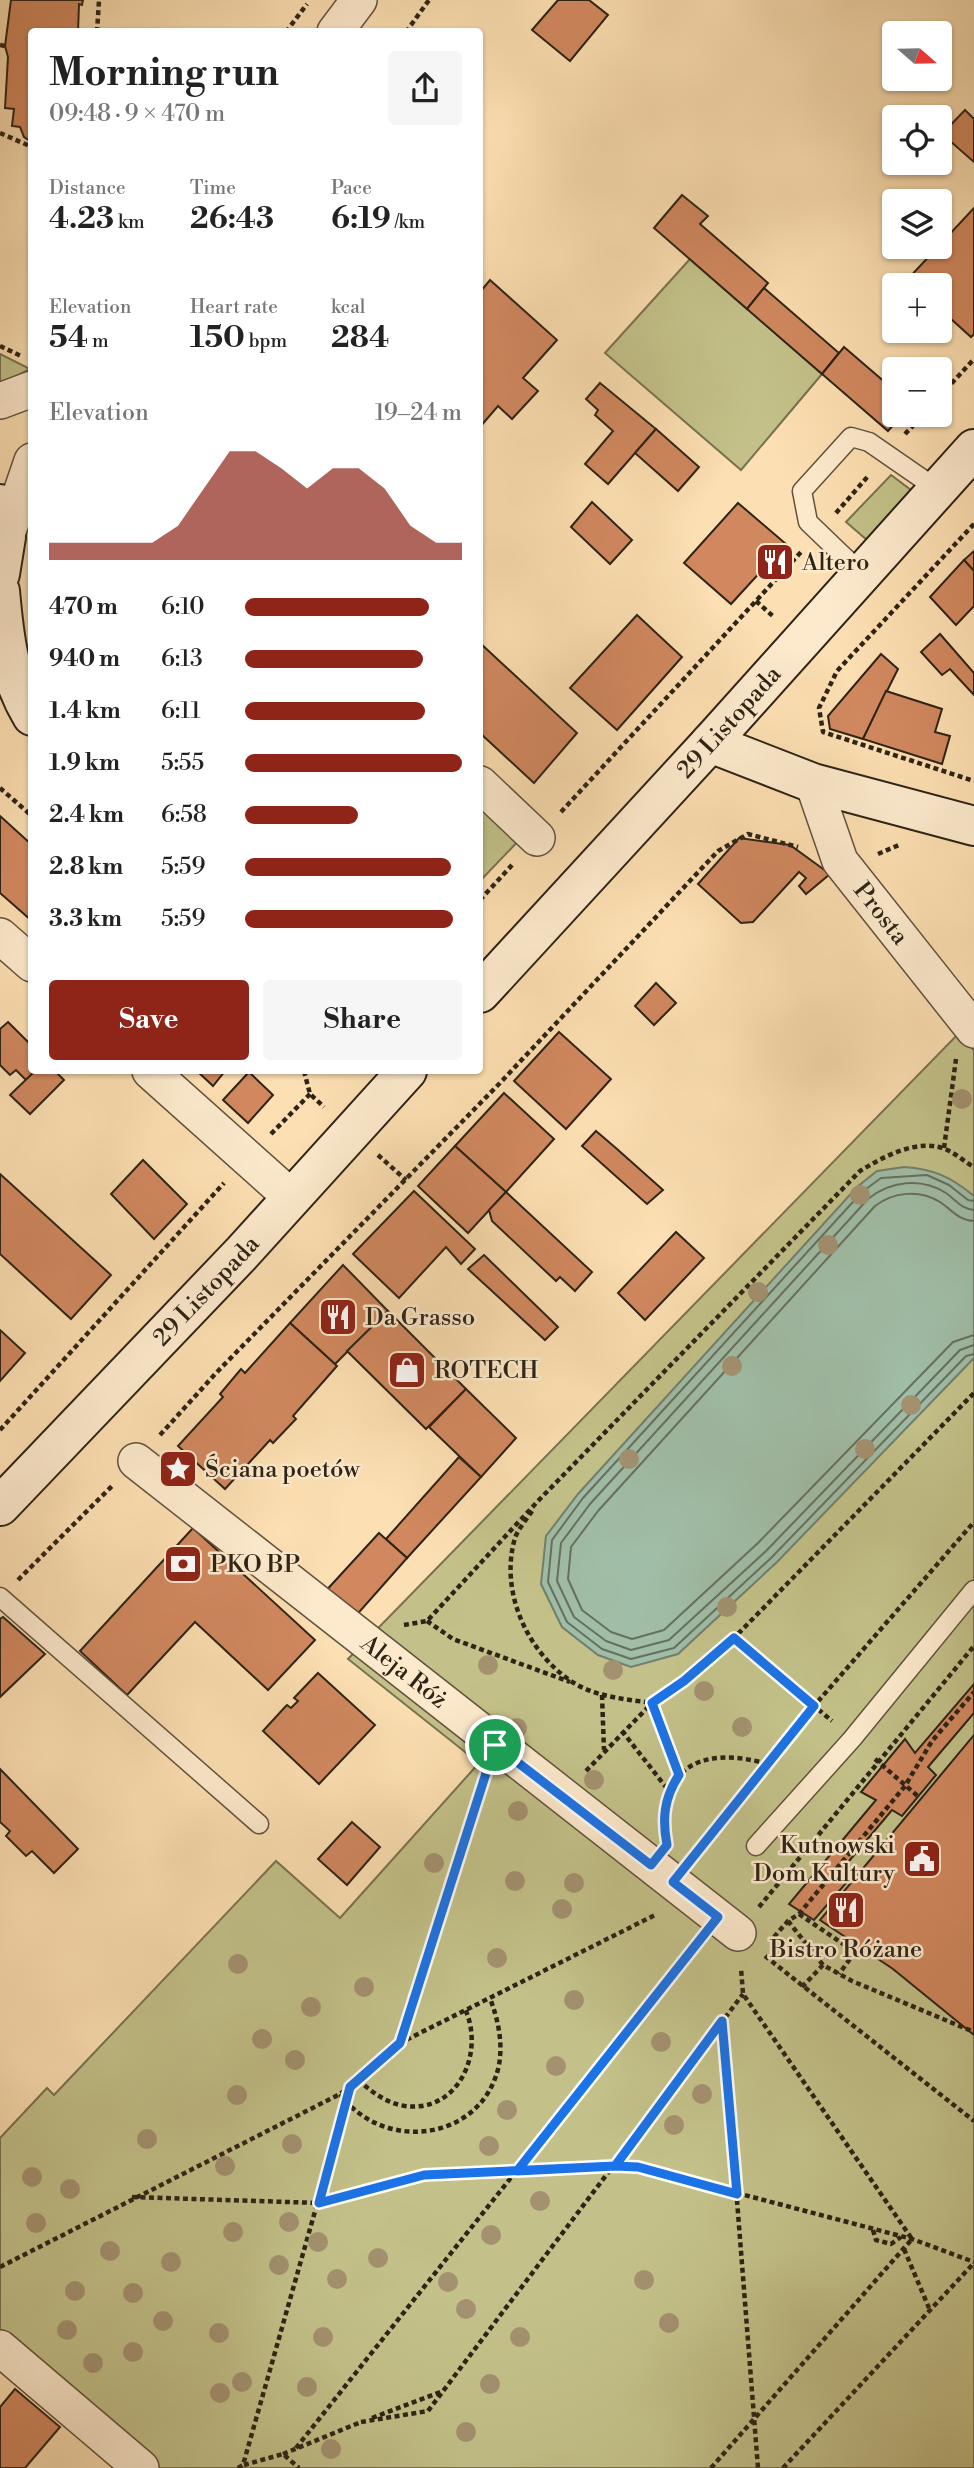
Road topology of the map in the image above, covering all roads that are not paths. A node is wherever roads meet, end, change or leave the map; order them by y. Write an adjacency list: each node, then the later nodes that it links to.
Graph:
1 (359, 0): 2 (street)
2 (338, 28)
3 (28, 390): 4 (street)
4 (0, 401)
5 (974, 449): 7 (street, 29 Listopada)
6 (28, 469): 8 (street)
7 (937, 489): 9 (street, 29 Listopada); 9 (lane)
8 (3, 520): 10 (street)
9 (860, 572): 15 (street, 29 Listopada)
10 (0, 574)
11 (0, 591): 12 (street)
12 (28, 709)
13 (0, 716): 14 (street)
14 (28, 730)
15 (710, 743): 16 (street); 22 (street, 29 Listopada)
16 (813, 783): 18 (street); 23 (street, Prosta)
17 (483, 787): 19 (street)
18 (974, 826)
19 (537, 838)
20 (0, 936): 21 (street)
21 (28, 960)
22 (483, 990)
23 (965, 1042)
24 (153, 1074): 26 (street)
25 (401, 1074): 26 (street, 29 Listopada)
26 (292, 1198): 28 (street, 29 Listopada)
27 (136, 1461): 33 (street, Aleja Róż)
28 (0, 1506)
29 (974, 1590): 32 (lane)
30 (5, 1593): 31 (lane)
31 (259, 1824)
32 (756, 1846)
33 (694, 1899)
34 (0, 2348): 35 (street)
35 (141, 2468)

